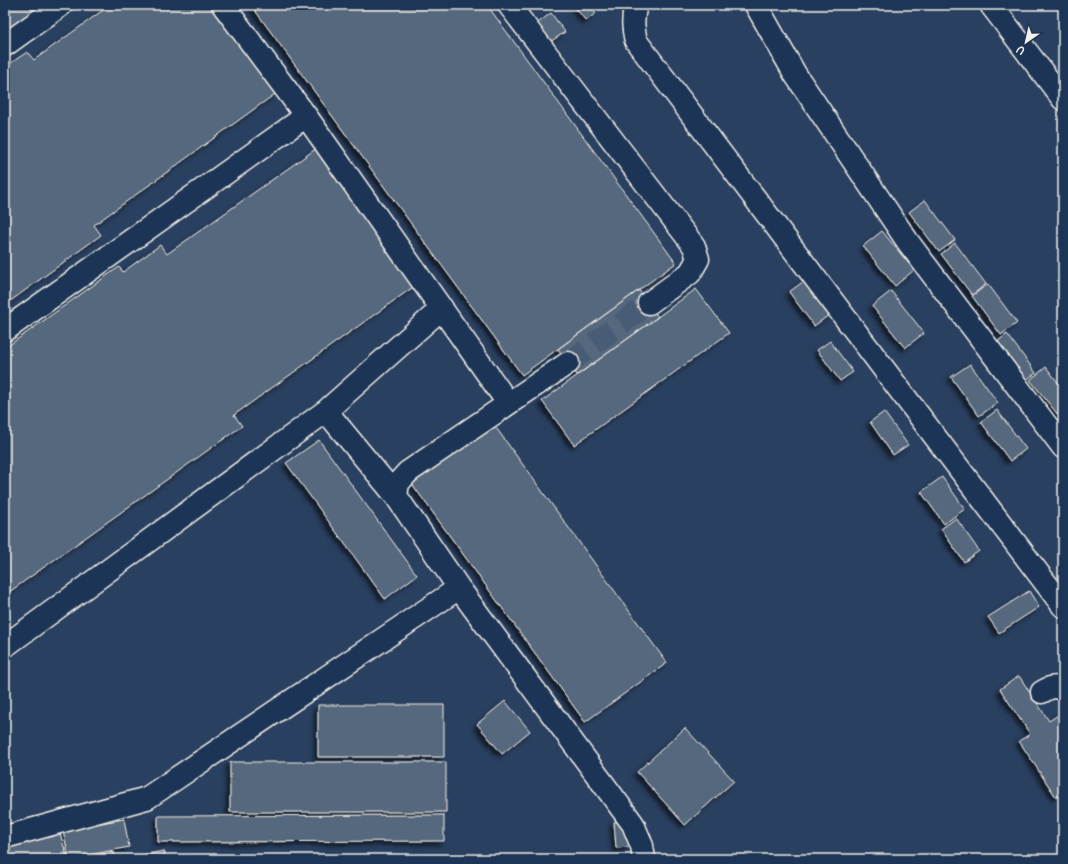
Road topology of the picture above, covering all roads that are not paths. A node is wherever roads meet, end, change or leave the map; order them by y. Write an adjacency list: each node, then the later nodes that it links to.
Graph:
1 (61, 5): 7 (lane)
2 (223, 5): 9 (lane)
3 (509, 5): 10 (lane)
4 (636, 5): 19 (lane)
5 (756, 5): 16 (lane)
6 (991, 5): 8 (lane)
7 (5, 45)
8 (1063, 99)
9 (306, 116): 11 (lane); 12 (lane)
10 (649, 303)
11 (442, 308): 14 (lane); 15 (lane)
12 (5, 330)
13 (568, 363): 14 (lane)
14 (508, 403): 17 (lane)
15 (326, 411): 17 (lane); 20 (lane)
16 (1063, 447)
17 (396, 496): 18 (lane)
18 (459, 588): 21 (lane); 22 (lane)
19 (1063, 606)
20 (5, 646)
21 (5, 837)
22 (642, 855)

